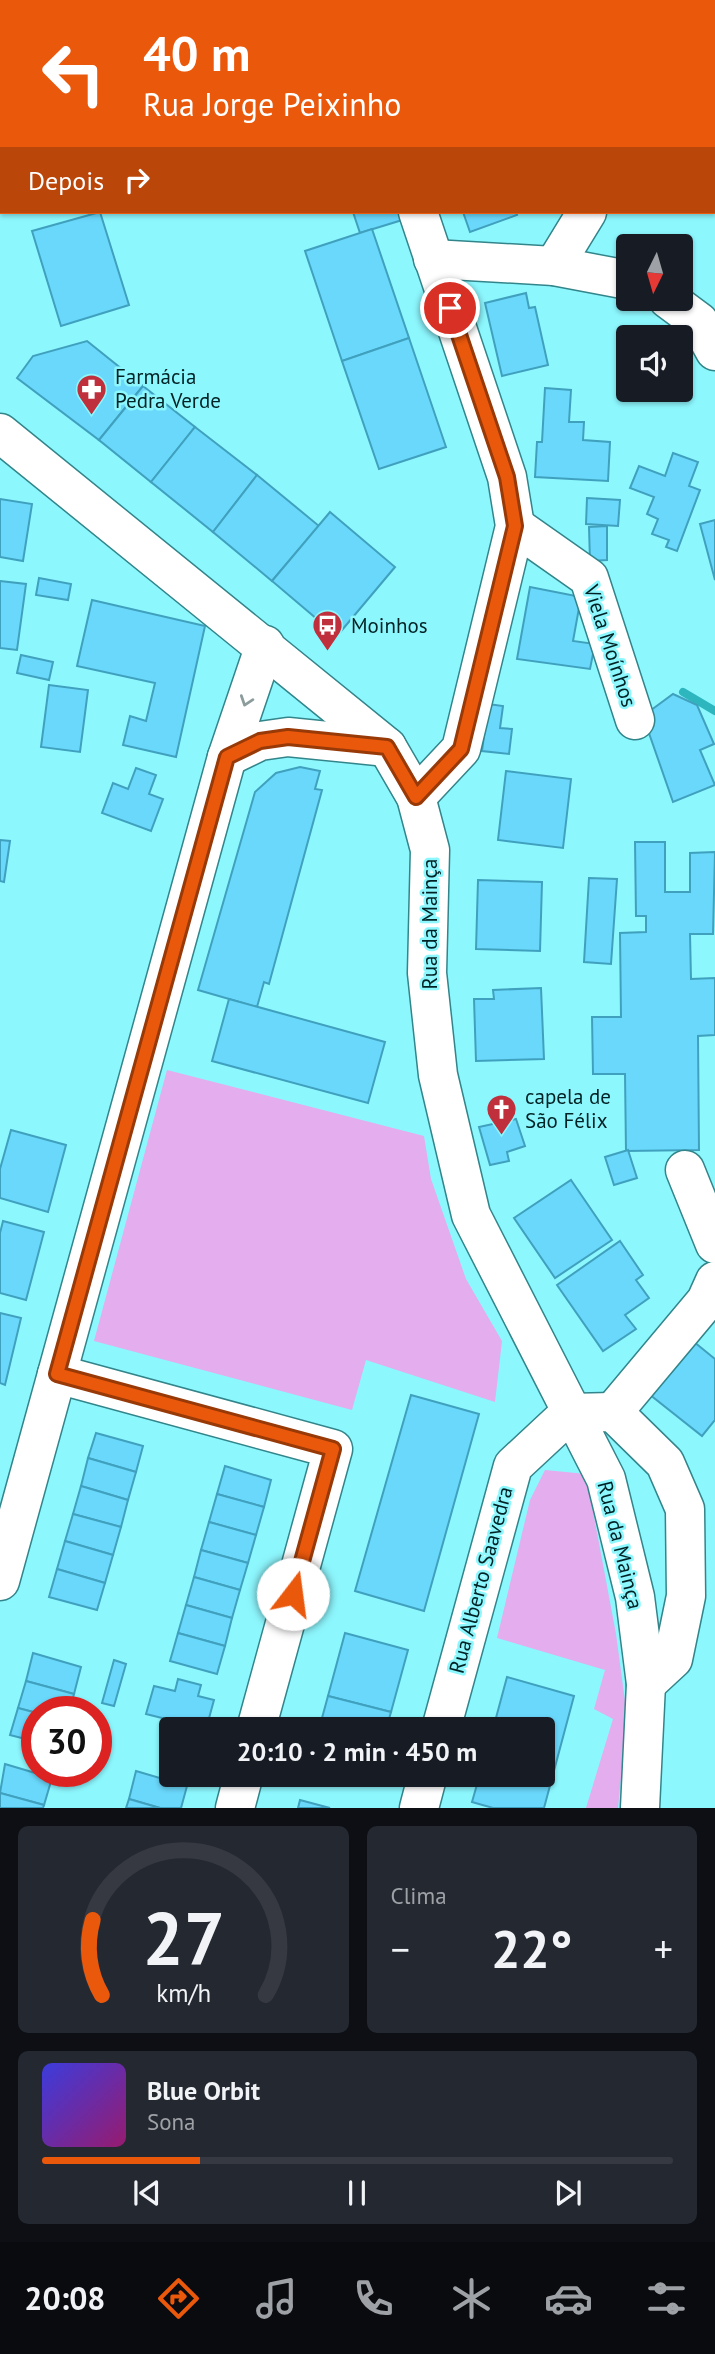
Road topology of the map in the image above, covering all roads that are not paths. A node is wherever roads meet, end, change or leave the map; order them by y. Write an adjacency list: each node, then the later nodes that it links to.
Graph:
1 (419, 214): 3 (street)
2 (586, 214): 4 (street)
3 (433, 259): 4 (street); 9 (street)
4 (554, 266): 5 (street)
5 (616, 279)
6 (686, 312): 7 (street)
7 (715, 351)
8 (1, 437): 10 (street, Rua da Mainça)
9 (515, 526): 11 (street, Viela Moínhos); 14 (street)
10 (265, 645): 12 (street, Rua da Mainça); 13 (street, one-way to 13)
11 (635, 720)
12 (387, 747): 13 (street); 14 (street, Rua da Mainça)
13 (227, 757): 18 (street)
14 (416, 797): 20 (street, Rua da Mainça)
15 (685, 1170): 16 (street)
16 (715, 1244)
17 (715, 1281): 19 (street)
18 (57, 1374): 21 (street); 23 (street)
19 (613, 1412): 20 (street); 22 (street)
20 (570, 1413): 22 (street, Rua da Mainça); 24 (street, Rua Alberto Saavedra)
21 (0, 1581)
22 (646, 1684): 29 (street, Rua da Mainça)
23 (259, 1717)
24 (444, 1717)
25 (241, 1787): 27 (street)
26 (425, 1787): 28 (street)
27 (235, 1808)
28 (419, 1808)
29 (639, 1808)

